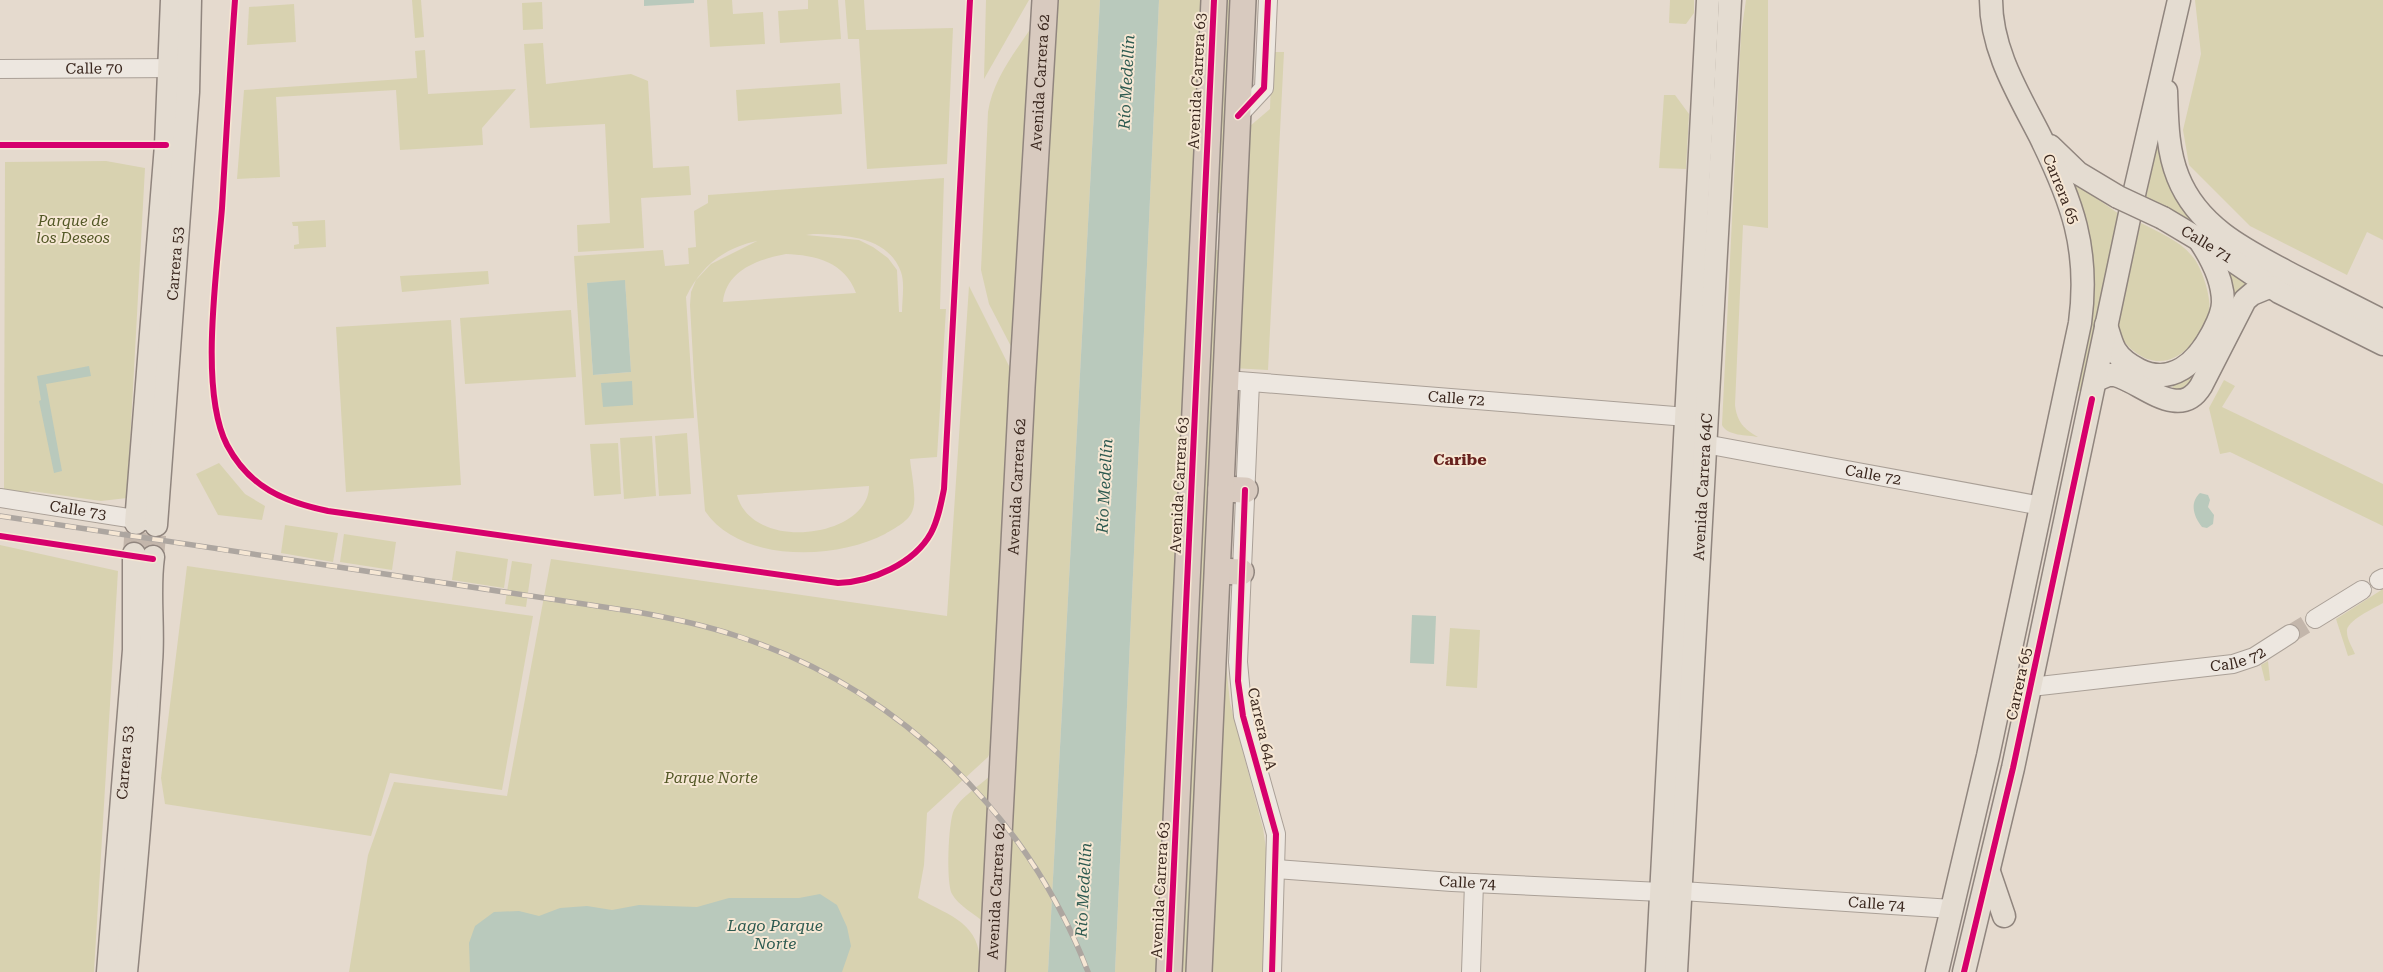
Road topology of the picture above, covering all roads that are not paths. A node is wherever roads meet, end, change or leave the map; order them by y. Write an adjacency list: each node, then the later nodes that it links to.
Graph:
1 (172, 0): 12 (main road, Carrera 53)
2 (190, 0): 12 (main road, Carrera 53)
3 (1045, 0): 44 (highway, Avenida Carrera 62)
4 (1214, 0): 45 (highway, Avenida Carrera 63)
5 (1243, 0): 14 (highway)
6 (1268, 0): 14 (street)
7 (1708, 0): 26 (main road, Avenida Carrera 64C)
8 (1730, 0): 27 (main road, Avenida Carrera 64C)
9 (1991, 0): 15 (main road, Carrera 65)
10 (2179, 0): 11 (main road, Carrera 65)
11 (2165, 61): 18 (main road, Calle 71); 19 (main road, Carrera 65)
12 (179, 68): 13 (street, Calle 70); 30 (main road, Carrera 53)
13 (0, 69)
14 (1238, 116): 23 (highway)
15 (2039, 135): 16 (main road, Calle 71, bridge); 29 (main road, Carrera 65)
16 (2198, 238): 17 (main road, Calle 71); 21 (main road)
17 (2269, 287): 20 (main road, Calle 71); 25 (main road)
18 (2383, 322)
19 (2106, 325): 21 (main road); 22 (main road, Carrera 65)
20 (2383, 344)
21 (2168, 375): 24 (main road); 25 (main road)
22 (2096, 380): 24 (main road); 35 (main road, Carrera 65)
23 (1238, 381): 26 (street, Calle 72); 31 (highway)
24 (2142, 388): 25 (main road)
25 (2177, 401)
26 (1687, 417): 39 (main road, Avenida Carrera 64C)
27 (1705, 444): 29 (street, Calle 72); 39 (main road, Avenida Carrera 64C)
28 (0, 498): 30 (street, Calle 73)
29 (2042, 506): 40 (main road, Carrera 65)
30 (146, 522)
31 (1230, 571): 36 (street, Carrera 64A); 46 (highway)
32 (2362, 590): 33 (street)
33 (2315, 619)
34 (2290, 634): 35 (street, Calle 72)
35 (2031, 687): 37 (main road, Carrera 65)
36 (1276, 869): 38 (street, Calle 74); 47 (street, Carrera 64A)
37 (1989, 871): 41 (main road); 52 (main road, Carrera 65)
38 (1474, 883): 39 (street, Calle 74); 48 (street)
39 (1671, 891): 40 (street, Calle 74); 49 (main road, Avenida Carrera 64C); 50 (main road, Avenida Carrera 64C)
40 (1952, 909): 51 (main road, Carrera 65)
41 (2004, 916)
42 (108, 972): 43 (main road, Carrera 53)
43 (126, 972)
44 (992, 972)
45 (1169, 972)
46 (1199, 972)
47 (1272, 972)
48 (1471, 972)
49 (1657, 972)
50 (1676, 972)
51 (1937, 972)
52 (1964, 972)

